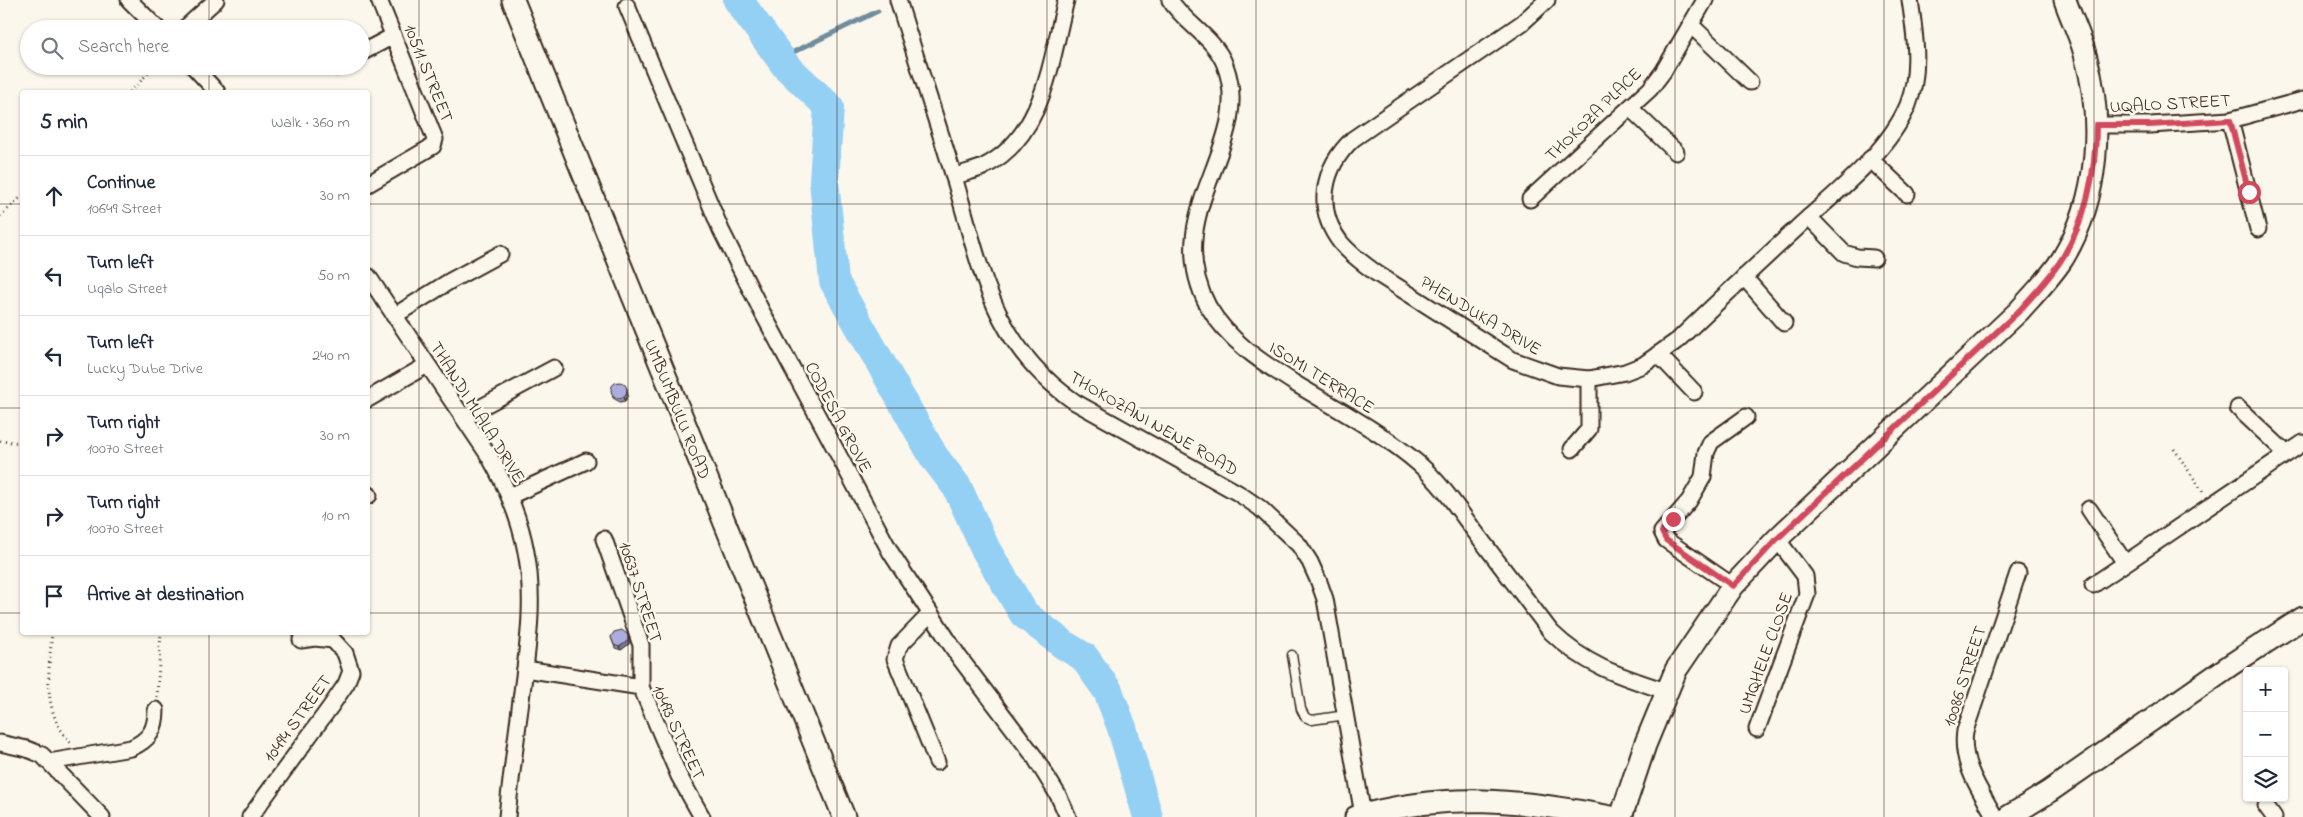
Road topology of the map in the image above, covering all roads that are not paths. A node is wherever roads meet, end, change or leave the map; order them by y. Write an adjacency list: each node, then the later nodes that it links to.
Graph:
1 (129, 0): 13 (street)
2 (216, 0): 14 (street)
3 (379, 0): 16 (street, 10511 STREET)
4 (513, 0): 78 (street, UMBUMBULU ROAD)
5 (898, 0): 27 (street, THOKOZANI NENE ROAD)
6 (1066, 0): 27 (street)
7 (1170, 0): 66 (street, ISOMI TERRACE)
8 (1548, 0): 42 (street, PHENDUKA DRIVE)
9 (1705, 0): 15 (street, THOKOZA PLACE)
10 (1910, 0): 26 (street, PHENDUKA DRIVE)
11 (2065, 0): 24 (street)
12 (627, 6): 60 (street, CODESA GROVE)
13 (149, 20)
14 (194, 20)
15 (1691, 25): 19 (street); 22 (street, THOKOZA PLACE)
16 (393, 36): 17 (street); 28 (street, 10511 STREET)
17 (370, 48)
18 (202, 75): 20 (street)
19 (1750, 82)
20 (216, 90)
21 (2303, 100): 23 (street, UQALO STREET)
22 (1630, 108): 25 (street); 30 (street, THOKOZA PLACE)
23 (2230, 120): 24 (street, UQALO STREET); 32 (street)
24 (2096, 125): 55 (street)
25 (1676, 152)
26 (1870, 159): 29 (street); 31 (street, PHENDUKA DRIVE)
27 (954, 177): 68 (street, THOKOZANI NENE ROAD)
28 (370, 183)
29 (1907, 194)
30 (1530, 199)
31 (1809, 217): 34 (street); 35 (street, PHENDUKA DRIVE)
32 (2258, 228)
33 (500, 254): 37 (street)
34 (1874, 258)
35 (1744, 277): 38 (street); 39 (street, PHENDUKA DRIVE)
36 (370, 279): 37 (street, THANDI MLALA DRIVE)
37 (394, 316): 40 (street, THANDI MLALA DRIVE)
38 (1784, 323)
39 (1658, 354): 42 (street, PHENDUKA DRIVE); 43 (street)
40 (427, 366): 44 (street); 47 (street, THANDI MLALA DRIVE)
41 (554, 368): 47 (street)
42 (1589, 379): 49 (street)
43 (1694, 392)
44 (370, 398)
45 (2238, 408): 50 (street)
46 (1746, 416): 59 (street)
47 (462, 417): 52 (street, THANDI MLALA DRIVE)
48 (2303, 443): 50 (street)
49 (1572, 449)
50 (2286, 453): 56 (street)
51 (586, 461): 52 (street)
52 (510, 496): 64 (street, THANDI MLALA DRIVE)
53 (2089, 509): 56 (street)
54 (604, 539): 65 (street, 10637 STREET)
55 (1777, 539): 59 (street); 69 (street, UMQHELE CLOSE)
56 (2125, 564): 58 (street)
57 (2018, 573): 82 (street, 10086 STREET)
58 (2093, 585)
59 (1733, 586): 66 (street)
60 (930, 614): 72 (street); 79 (street, CODESA GROVE)
61 (2303, 618): 83 (street)
62 (301, 640): 76 (street, 10494 STREET)
63 (1292, 655): 68 (lane)
64 (525, 669): 65 (street, 10493 STREET); 77 (street, THANDI MLALA DRIVE)
65 (641, 687): 73 (street, 10493 STREET)
66 (1666, 691): 81 (street)
67 (156, 710): 71 (street)
68 (1346, 715): 74 (street, THOKOZANI NENE ROAD)
69 (1757, 730)
70 (0, 743): 71 (street)
71 (49, 762): 75 (street)
72 (936, 762)
73 (698, 816)
74 (1360, 816): 80 (street)
75 (102, 817)
76 (250, 817)
77 (506, 817)
78 (844, 817)
79 (1068, 817)
80 (1611, 817)
81 (1621, 817)
82 (1995, 817)
83 (2008, 817)

